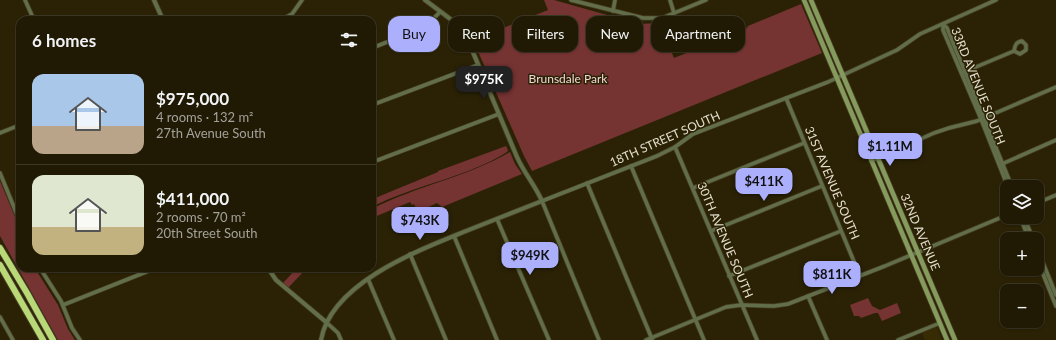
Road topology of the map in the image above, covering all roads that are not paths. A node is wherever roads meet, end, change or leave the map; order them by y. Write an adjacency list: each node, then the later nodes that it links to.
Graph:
1 (25, 0): 15 (street)
2 (154, 0): 16 (street)
3 (302, 0): 17 (street)
4 (425, 0): 13 (street)
5 (571, 0): 12 (street)
6 (615, 0): 12 (street)
7 (670, 0): 14 (street)
8 (706, 0): 14 (street)
9 (804, 0): 24 (main road, 32ND AVENUE)
10 (811, 0): 23 (main road, 32ND AVENUE)
11 (996, 0): 18 (street, 18TH STREET SOUTH)
12 (613, 11): 14 (street)
13 (440, 12): 19 (street); 21 (street)
14 (674, 13)
15 (32, 16)
16 (161, 16)
17 (288, 16)
18 (943, 24): 22 (street, 33RD AVENUE SOUTH); 23 (street, 18TH STREET SOUTH)
19 (376, 46)
20 (1014, 51): 22 (street)
21 (478, 65): 27 (street); 28 (street)
22 (963, 73): 29 (street, 33RD AVENUE SOUTH)
23 (843, 75): 24 (street, 18TH STREET SOUTH); 35 (main road, 32ND AVENUE)
24 (836, 78): 26 (street, 18TH STREET SOUTH); 37 (main road, 32ND AVENUE)
25 (1056, 87): 29 (street)
26 (786, 98): 33 (street, 31ST AVENUE SOUTH); 34 (street, 18TH STREET SOUTH)
27 (376, 103)
28 (499, 114): 36 (street); 48 (street)
29 (983, 118): 35 (street); 38 (street, 33RD AVENUE SOUTH)
30 (16, 127): 31 (street)
31 (0, 133)
32 (1056, 140): 38 (street)
33 (804, 143): 44 (street, 31ST AVENUE SOUTH); 45 (street)
34 (675, 147): 39 (street, 18TH STREET SOUTH); 45 (street, 30TH AVENUE SOUTH)
35 (878, 158): 37 (street); 56 (main road, 32ND AVENUE)
36 (376, 160)
37 (871, 161): 58 (main road, 32ND AVENUE)
38 (1001, 164): 41 (street, 33RD AVENUE SOUTH); 42 (street, 33RD AVENUE SOUTH)
39 (631, 166): 43 (street, 18TH STREET SOUTH); 74 (street)
40 (0, 173): 49 (street)
41 (1006, 180)
42 (1009, 180)
43 (587, 183): 48 (street, 18TH STREET SOUTH); 77 (street)
44 (822, 186): 52 (street); 53 (street, 31ST AVENUE SOUTH)
45 (693, 188): 52 (street, 30TH AVENUE SOUTH)
46 (1056, 195): 47 (street)
47 (1044, 200)
48 (542, 201): 51 (street, 18TH STREET SOUTH); 88 (street)
49 (16, 212)
50 (1000, 218): 56 (street)
51 (497, 219): 54 (street, 18TH STREET SOUTH); 87 (street)
52 (711, 231): 64 (street, 30TH AVENUE SOUTH)
53 (841, 231): 64 (street); 65 (street, 31ST AVENUE SOUTH)
54 (454, 236): 57 (street, 18TH STREET SOUTH); 86 (street)
55 (0, 248): 80 (highway)
56 (918, 253): 58 (street); 95 (main road, 32ND AVENUE)
57 (410, 254): 67 (street, 18TH STREET SOUTH); 85 (street)
58 (911, 255): 65 (street); 76 (main road, 32ND AVENUE)
59 (0, 265): 79 (highway)
60 (1044, 265): 68 (street)
61 (42, 272): 70 (street)
62 (146, 272): 70 (street)
63 (271, 272): 75 (street)
64 (729, 276): 71 (street, 30TH AVENUE SOUTH)
65 (860, 276): 69 (street)
66 (1044, 276): 72 (street)
67 (368, 279): 75 (street, 18TH STREET SOUTH); 84 (street)
68 (1056, 295)
69 (808, 296): 71 (street); 92 (street)
70 (63, 305): 81 (street)
71 (741, 305): 74 (street); 91 (street, 30TH AVENUE SOUTH)
72 (1056, 306)
73 (0, 317): 78 (street)
74 (696, 320): 77 (street); 90 (street)
75 (326, 322): 82 (street, 18TH STREET SOUTH); 83 (street)
76 (940, 323): 93 (street); 94 (main road, 32ND AVENUE)
77 (652, 339): 89 (street)
78 (13, 340)
79 (43, 340)
80 (53, 340)
81 (80, 340)
82 (321, 340)
83 (341, 340)
84 (394, 340)
85 (446, 340)
86 (497, 340)
87 (549, 340)
88 (599, 340)
89 (646, 340)
90 (704, 340)
91 (757, 340)
92 (827, 340)
93 (898, 340)
94 (947, 340)
95 (955, 340)

